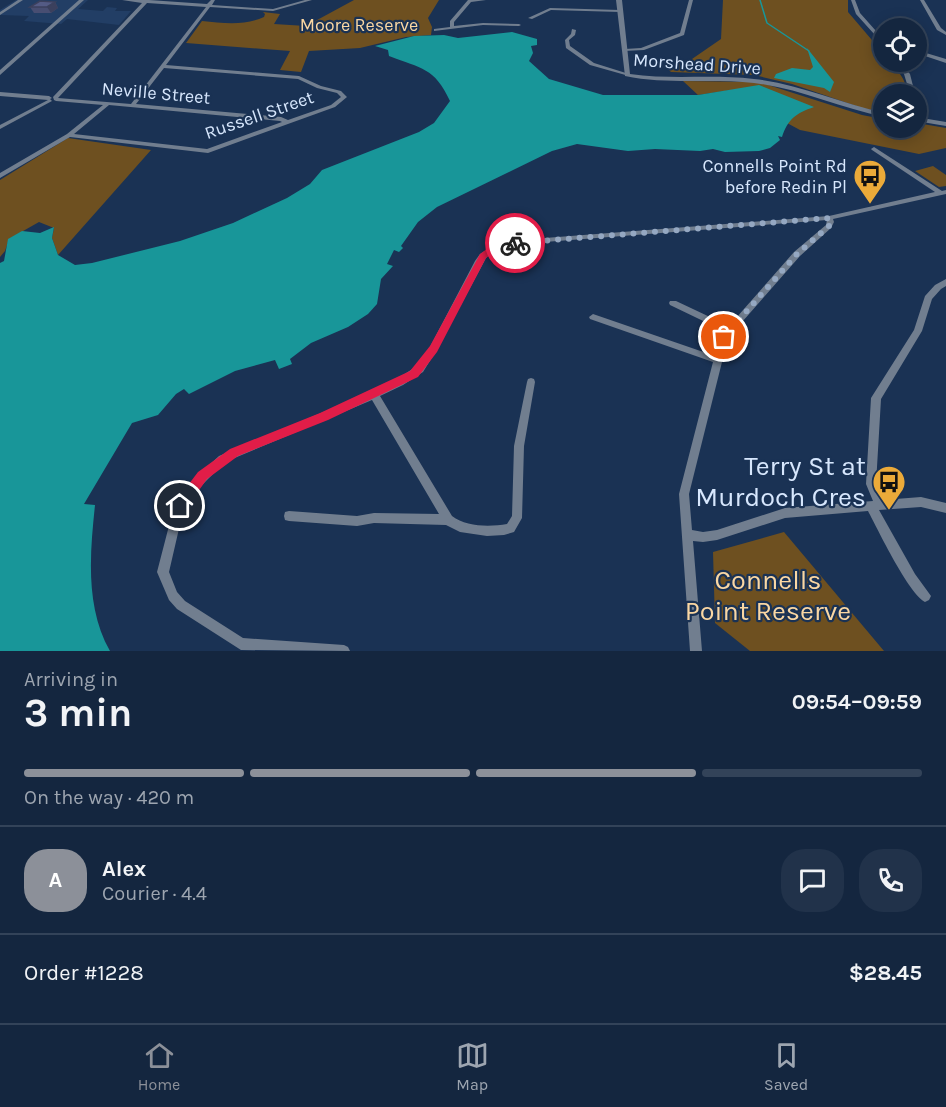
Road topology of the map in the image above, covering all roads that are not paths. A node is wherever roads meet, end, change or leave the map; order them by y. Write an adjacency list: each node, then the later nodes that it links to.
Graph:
1 (21, 0): 17 (street)
2 (82, 0): 29 (street)
3 (124, 0): 12 (street)
4 (213, 0): 14 (street)
5 (279, 0): 15 (street)
6 (310, 0): 15 (street)
7 (484, 0): 13 (street)
8 (619, 0): 16 (street)
9 (691, 0): 25 (street)
10 (853, 0): 23 (street)
11 (922, 0): 24 (street)
12 (147, 1): 14 (street); 32 (street)
13 (471, 1): 20 (street)
14 (208, 6): 15 (street); 28 (street)
15 (273, 10)
16 (620, 10): 18 (street); 25 (street)
17 (0, 14)
18 (530, 18)
19 (519, 25): 20 (street)
20 (452, 28): 21 (street)
21 (436, 30)
22 (574, 30): 30 (street, Morshead Drive)
23 (873, 31)
24 (946, 34)
25 (625, 50): 30 (street)
26 (927, 55): 27 (street)
27 (946, 61)
28 (162, 66): 35 (street); 38 (street, Russell Street)
29 (0, 73)
30 (627, 75): 36 (street, Morshead Drive)
31 (0, 94): 33 (street)
32 (56, 98): 33 (street, Neville Street); 34 (street, Neville Street)
33 (49, 99): 40 (street)
34 (107, 104): 35 (street, Neville Street); 41 (street)
35 (132, 106): 38 (street, Neville Street)
36 (873, 113)
37 (927, 121): 39 (street)
38 (288, 123): 41 (street, Russell Street)
39 (946, 124)
40 (0, 127)
41 (69, 135): 43 (street)
42 (874, 148): 44 (street)
43 (0, 176)
44 (944, 193): 45 (street)
45 (829, 218): 49 (street); 52 (street)
46 (946, 282): 53 (street)
47 (673, 303): 49 (street)
48 (593, 317): 50 (street)
49 (728, 329): 50 (street)
50 (717, 360): 57 (street)
51 (531, 382): 56 (street)
52 (374, 394): 56 (street); 59 (street)
53 (876, 505): 54 (street); 57 (street); 58 (street)
54 (946, 508)
55 (289, 516): 56 (street)
56 (447, 520)
57 (687, 535): 60 (street)
58 (925, 596)
59 (344, 651)
60 (696, 651)

